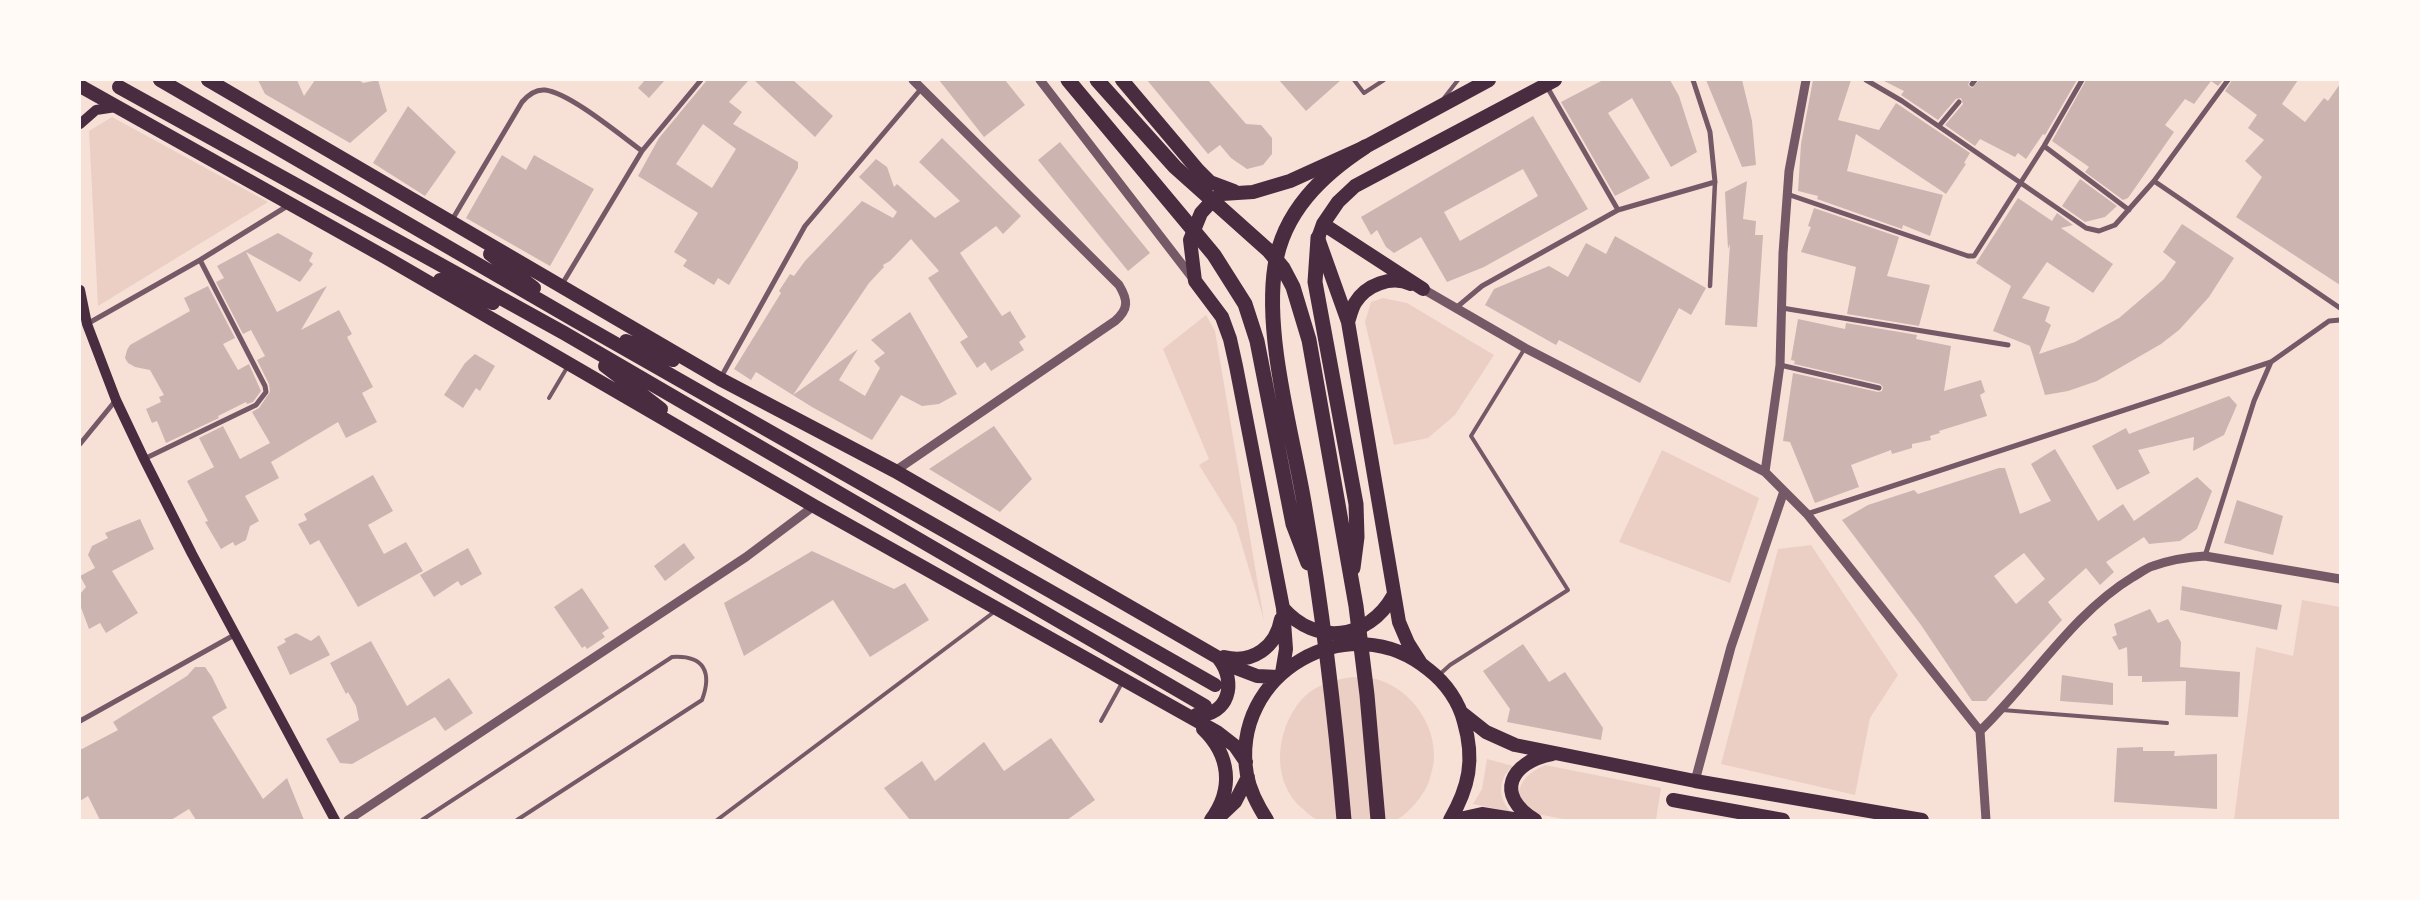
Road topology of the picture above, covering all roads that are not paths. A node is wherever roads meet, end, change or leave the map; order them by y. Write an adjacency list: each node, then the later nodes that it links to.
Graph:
1 (91, 80): 23 (highway)
2 (160, 80): 52 (highway)
3 (208, 80): 40 (highway)
4 (701, 80): 31 (street)
5 (913, 80): 22 (street)
6 (1040, 80): 44 (street)
7 (1068, 80): 77 (highway)
8 (1097, 80): 76 (highway)
9 (1122, 80): 35 (highway)
10 (1354, 80): 11 (lane)
11 (1384, 80)
12 (1458, 80): 26 (lane)
13 (1489, 80): 26 (highway)
14 (1693, 80): 33 (street)
15 (1806, 80): 36 (street)
16 (1866, 80): 28 (street)
17 (2082, 80): 29 (street)
18 (2228, 80): 32 (street)
19 (1551, 82): 38 (street); 41 (highway)
20 (80, 86): 23 (highway)
21 (119, 87): 56 (highway)
22 (921, 89): 62 (street); 69 (street)
23 (102, 99): 25 (highway)
24 (1959, 102): 28 (street)
25 (116, 108): 27 (main road); 37 (highway)
26 (1433, 109): 30 (highway)
27 (80, 124)
28 (1939, 126): 34 (street)
29 (2044, 146): 34 (street); 39 (street)
30 (1365, 147): 35 (highway); 77 (highway)
31 (642, 151): 40 (street); 45 (street)
32 (2154, 181): 39 (street); 51 (street)
33 (1715, 182): 38 (street); 46 (street)
34 (2022, 182): 36 (street); 39 (street)
35 (1238, 192): 44 (highway)
36 (1787, 194): 50 (street)
37 (290, 204): 42 (highway); 43 (street)
38 (1618, 210): 49 (street)
39 (2129, 210)
40 (450, 222): 45 (highway); 52 (highway)
41 (1320, 231): 47 (highway); 54 (highway); 76 (highway)
42 (385, 257): 56 (highway); 60 (highway)
43 (200, 260): 55 (street); 68 (street)
44 (1195, 281): 79 (highway)
45 (560, 286): 62 (highway)
46 (1710, 286)
47 (1423, 289): 49 (street); 54 (highway)
48 (80, 290): 55 (main road)
49 (1457, 307): 58 (street)
50 (1782, 308): 57 (street); 61 (street)
51 (2340, 308)
52 (574, 320): 62 (highway); 87 (highway)
53 (2340, 320): 59 (street)
54 (1348, 322): 78 (highway)
55 (87, 324): 65 (main road)
56 (564, 334): 66 (highway); 88 (highway)
57 (2008, 345)
58 (1525, 348): 70 (street); 85 (lane)
59 (2271, 362): 73 (street); 74 (street)
60 (569, 364): 64 (lane); 66 (highway)
61 (1780, 365): 63 (street); 70 (street)
62 (720, 379): 69 (highway)
63 (1879, 388)
64 (549, 398)
65 (116, 400): 67 (street); 68 (main road)
66 (701, 441): 72 (highway)
67 (80, 444)
68 (144, 459): 81 (main road)
69 (895, 471): 82 (highway)
70 (1765, 472): 71 (street)
71 (1784, 491): 73 (street); 99 (street)
72 (814, 506): 80 (highway); 102 (street)
73 (1807, 514): 95 (street)
74 (2205, 556): 75 (street); 89 (street)
75 (2340, 580)
76 (1351, 582): 110 (highway)
77 (1319, 591): 109 (highway)
78 (1393, 596): 79 (highway); 83 (highway)
79 (1283, 608): 82 (highway); 84 (highway)
80 (998, 609): 86 (highway); 105 (lane)
81 (236, 634): 92 (street); 101 (main road)
82 (1214, 653): 84 (highway); 90 (highway)
83 (1420, 662): 84 (highway); 85 (highway)
84 (1280, 675): 97 (highway)
85 (1437, 676): 91 (highway)
86 (1124, 680): 90 (highway); 93 (lane)
87 (1215, 684)
88 (1204, 706)
89 (2002, 710): 94 (lane); 95 (street)
90 (1183, 713): 97 (highway); 106 (highway)
91 (1462, 713): 96 (highway); 111 (highway)
92 (80, 721)
93 (1101, 721)
94 (2167, 723)
95 (1980, 731): 117 (street)
96 (1555, 753): 99 (highway); 114 (highway)
97 (1246, 762): 98 (highway)
98 (1248, 777): 107 (highway); 108 (highway)
99 (1695, 781): 116 (highway)
100 (1674, 800): 115 (highway)
101 (334, 820)
102 (348, 820)
103 (422, 820): 104 (lane)
104 (517, 820)
105 (717, 820)
106 (1211, 820)
107 (1216, 820)
108 (1267, 820)
109 (1344, 820)
110 (1378, 820)
111 (1450, 820)
112 (1455, 820): 113 (highway)
113 (1519, 820)
114 (1535, 820)
115 (1783, 820)
116 (1922, 820)
117 (1986, 820)

